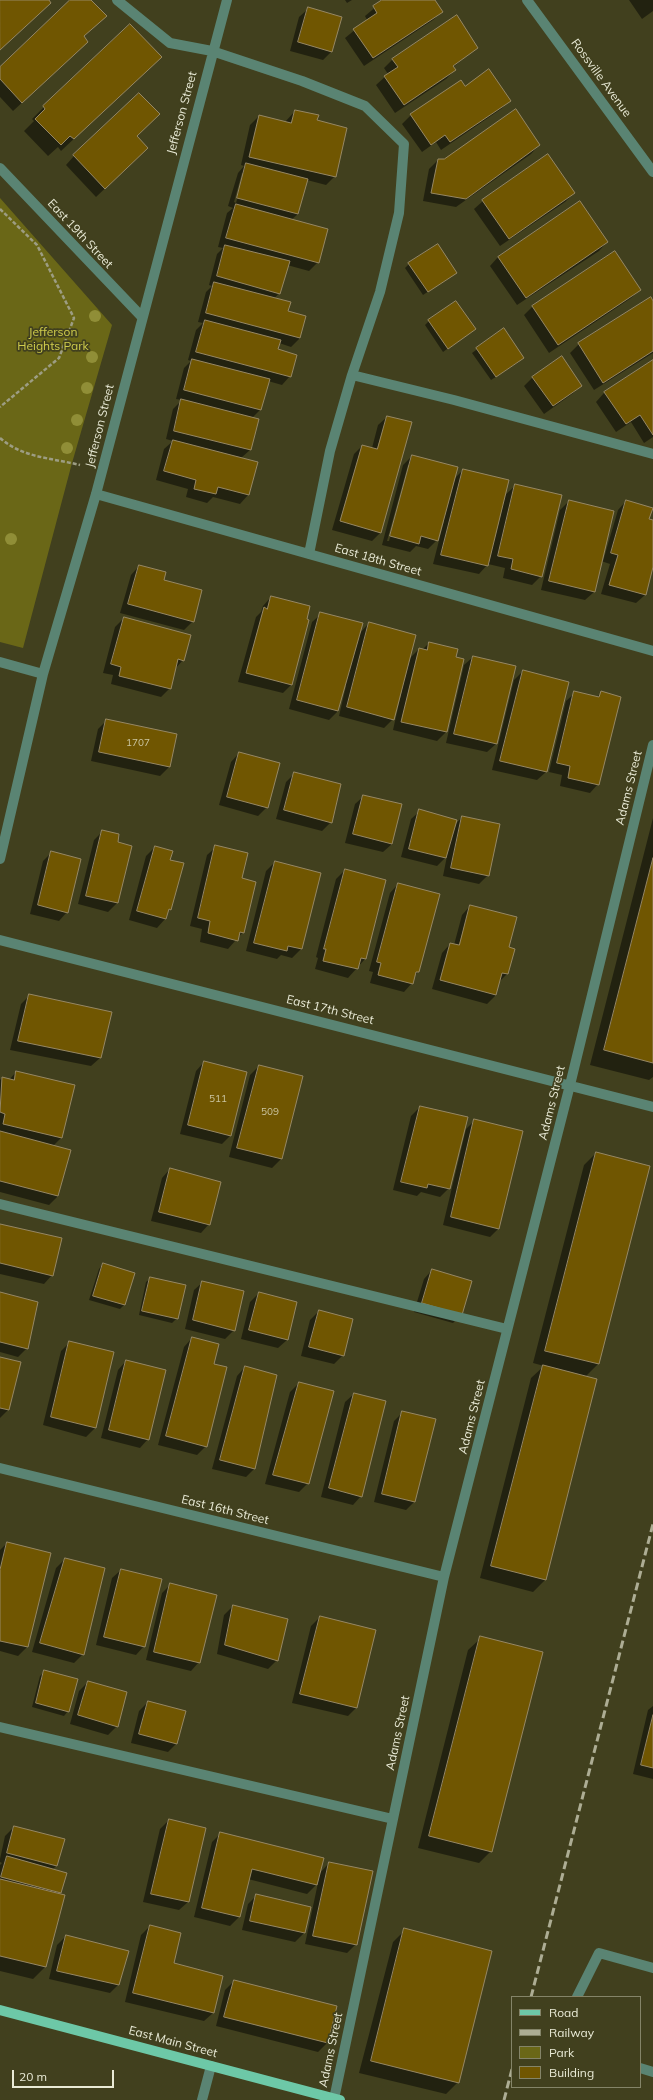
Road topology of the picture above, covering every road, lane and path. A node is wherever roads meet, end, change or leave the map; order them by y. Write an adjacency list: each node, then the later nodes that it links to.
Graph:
1 (117, 0): 4 (street)
2 (227, 0): 4 (street, Jefferson Street)
3 (527, 0): 6 (street, Rossville Avenue)
4 (212, 51): 8 (street, Jefferson Street); 9 (street)
5 (0, 168): 8 (street, East 19th Street)
6 (653, 172)
7 (0, 209): 10 (path)
8 (142, 317): 13 (street, Jefferson Street)
9 (352, 375): 12 (street); 15 (street)
10 (0, 407)
11 (0, 438): 13 (path)
12 (653, 454)
13 (102, 471): 14 (street, Jefferson Street)
14 (96, 494): 15 (street, East 18th Street); 18 (street, Jefferson Street)
15 (309, 554): 16 (street, East 18th Street)
16 (653, 651)
17 (0, 662): 18 (street)
18 (43, 674): 20 (street, Jefferson Street)
19 (653, 745): 22 (street, Adams Street)
20 (0, 859)
21 (0, 940): 22 (street, East 17th Street)
22 (570, 1085): 23 (street, East 17th Street); 25 (street, Adams Street)
23 (653, 1107)
24 (0, 1204): 25 (street)
25 (507, 1330): 27 (street, Adams Street)
26 (0, 1468): 27 (street, East 16th Street)
27 (444, 1578): 29 (street, Adams Street)
28 (0, 1727): 29 (street)
29 (393, 1819): 36 (street, Adams Street)
30 (653, 1968): 31 (street)
31 (578, 1996)
32 (0, 2010): 33 (main road, East Main Street)
33 (211, 2066): 36 (main road, East Main Street); 37 (street)
34 (641, 2068): 35 (street)
35 (653, 2072)
36 (337, 2099)
37 (202, 2100)

